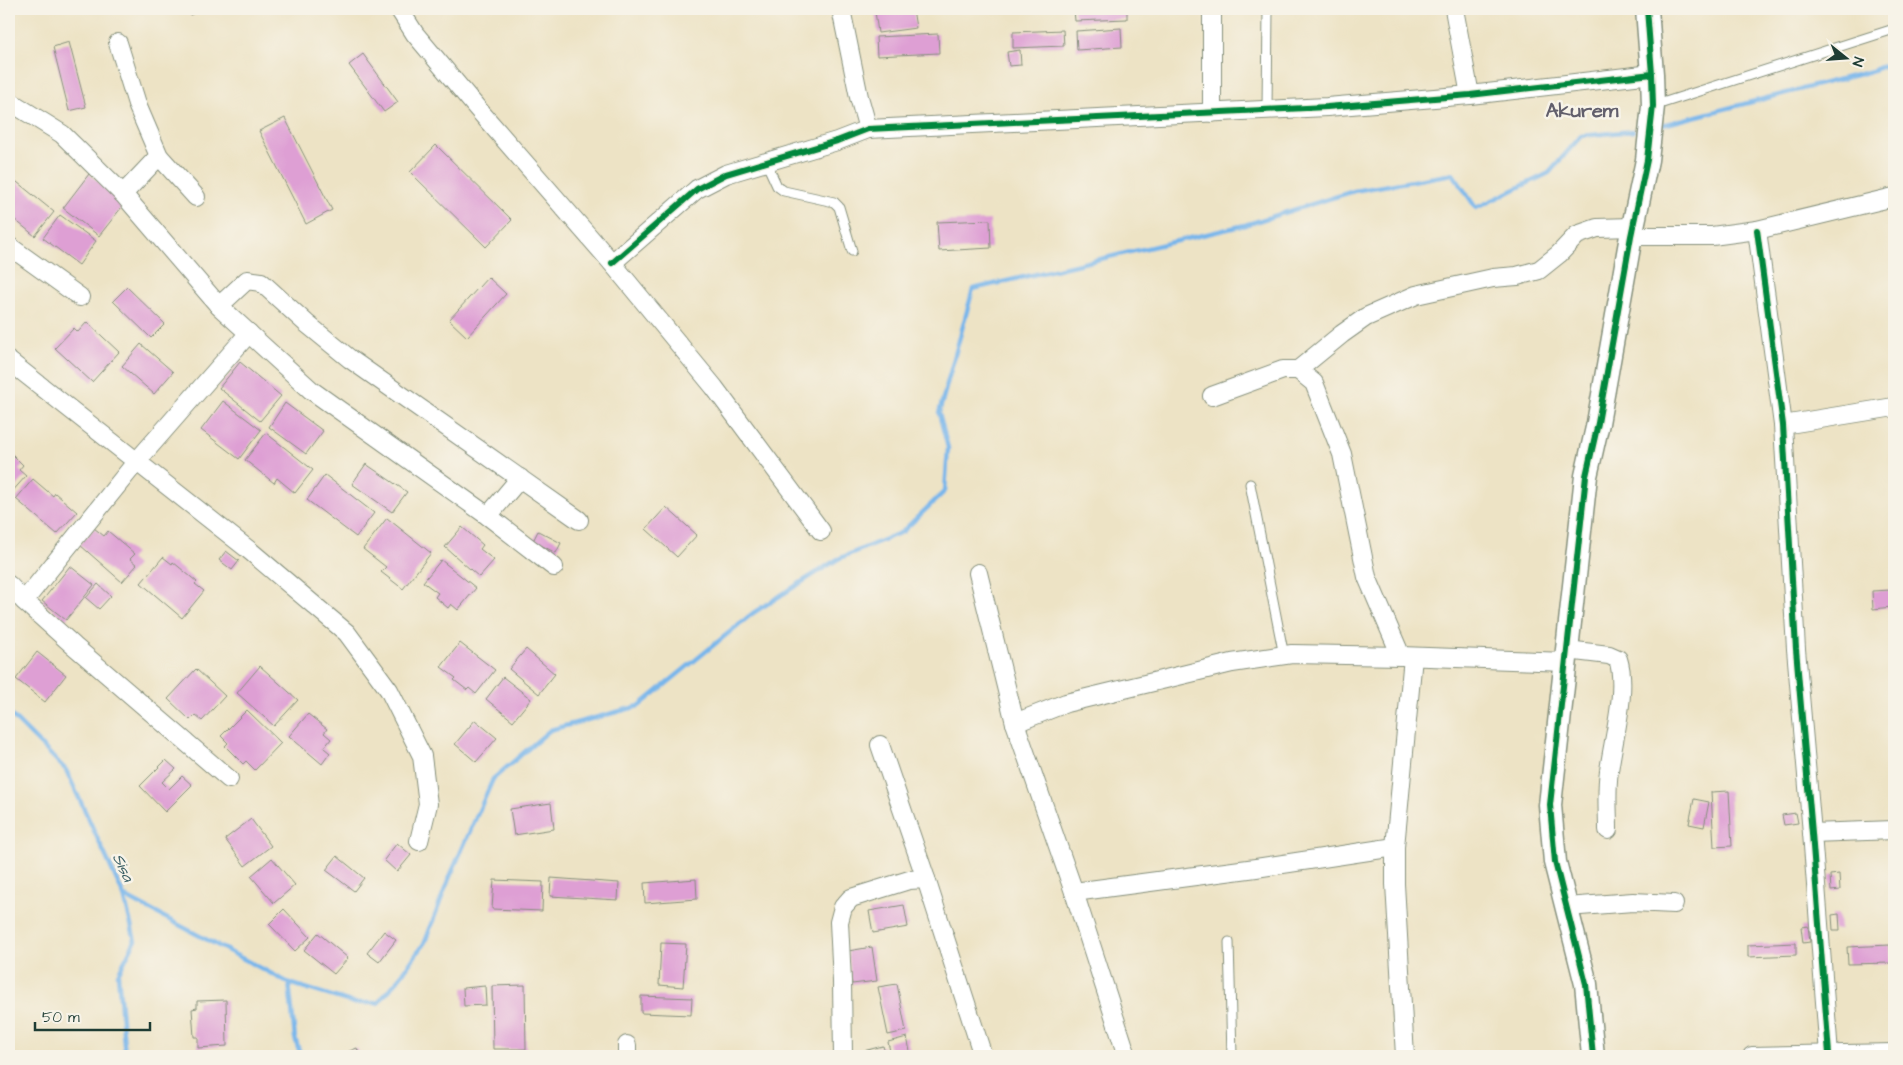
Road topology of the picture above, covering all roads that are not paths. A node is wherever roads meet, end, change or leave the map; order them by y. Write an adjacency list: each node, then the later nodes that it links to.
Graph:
1 (399, 9): 25 (street)
2 (841, 9): 15 (street)
3 (1212, 9): 14 (street)
4 (1268, 9): 13 (lane)
5 (1454, 9): 10 (street)
6 (1647, 9): 9 (street)
7 (1894, 30): 12 (lane)
8 (118, 43): 16 (street)
9 (1652, 74): 10 (street); 12 (street)
10 (1470, 95): 13 (street)
11 (9, 101): 18 (street)
12 (1652, 106): 22 (street)
13 (1267, 110): 14 (street)
14 (1212, 113): 15 (street)
15 (868, 129): 17 (street)
16 (159, 156): 18 (street); 19 (street)
17 (766, 162): 24 (lane); 25 (street)
18 (123, 194): 27 (street)
19 (196, 197)
20 (1894, 197): 21 (street)
21 (1757, 230): 22 (street); 33 (street)
22 (1632, 232): 30 (street); 46 (street)
23 (9, 246): 26 (street)
24 (852, 251)
25 (612, 263): 39 (street)
26 (80, 297)
27 (219, 306): 28 (street); 35 (street)
28 (249, 333): 34 (street); 37 (street)
29 (9, 361): 34 (street)
30 (1298, 370): 31 (street); 45 (street)
31 (1212, 396)
32 (1894, 407): 33 (street)
33 (1783, 425): 52 (street)
34 (137, 461): 43 (street); 53 (street)
35 (520, 478): 37 (street); 38 (street)
36 (1250, 484): 44 (lane)
37 (488, 516): 40 (street)
38 (579, 520)
39 (821, 531)
40 (554, 567)
41 (978, 572): 47 (street)
42 (9, 585): 43 (street)
43 (24, 601): 49 (street)
44 (1284, 656): 45 (street); 47 (street)
45 (1407, 656): 46 (street); 54 (street)
46 (1566, 656): 50 (street); 58 (street)
47 (1016, 723): 56 (street)
48 (880, 745): 55 (street)
49 (229, 779)
50 (1608, 830)
51 (1894, 830): 52 (street)
52 (1812, 833): 60 (street)
53 (419, 841)
54 (1395, 847): 56 (street); 66 (street)
55 (926, 879): 62 (street); 63 (street)
56 (1074, 892): 64 (street)
57 (1674, 904): 58 (street)
58 (1567, 907): 67 (street)
59 (1230, 942): 65 (lane)
60 (1829, 1054): 61 (street); 68 (street)
61 (1894, 1054)
62 (843, 1056)
63 (983, 1056)
64 (1127, 1056)
65 (1232, 1056)
66 (1405, 1056)
67 (1593, 1056)
68 (1752, 1056)

